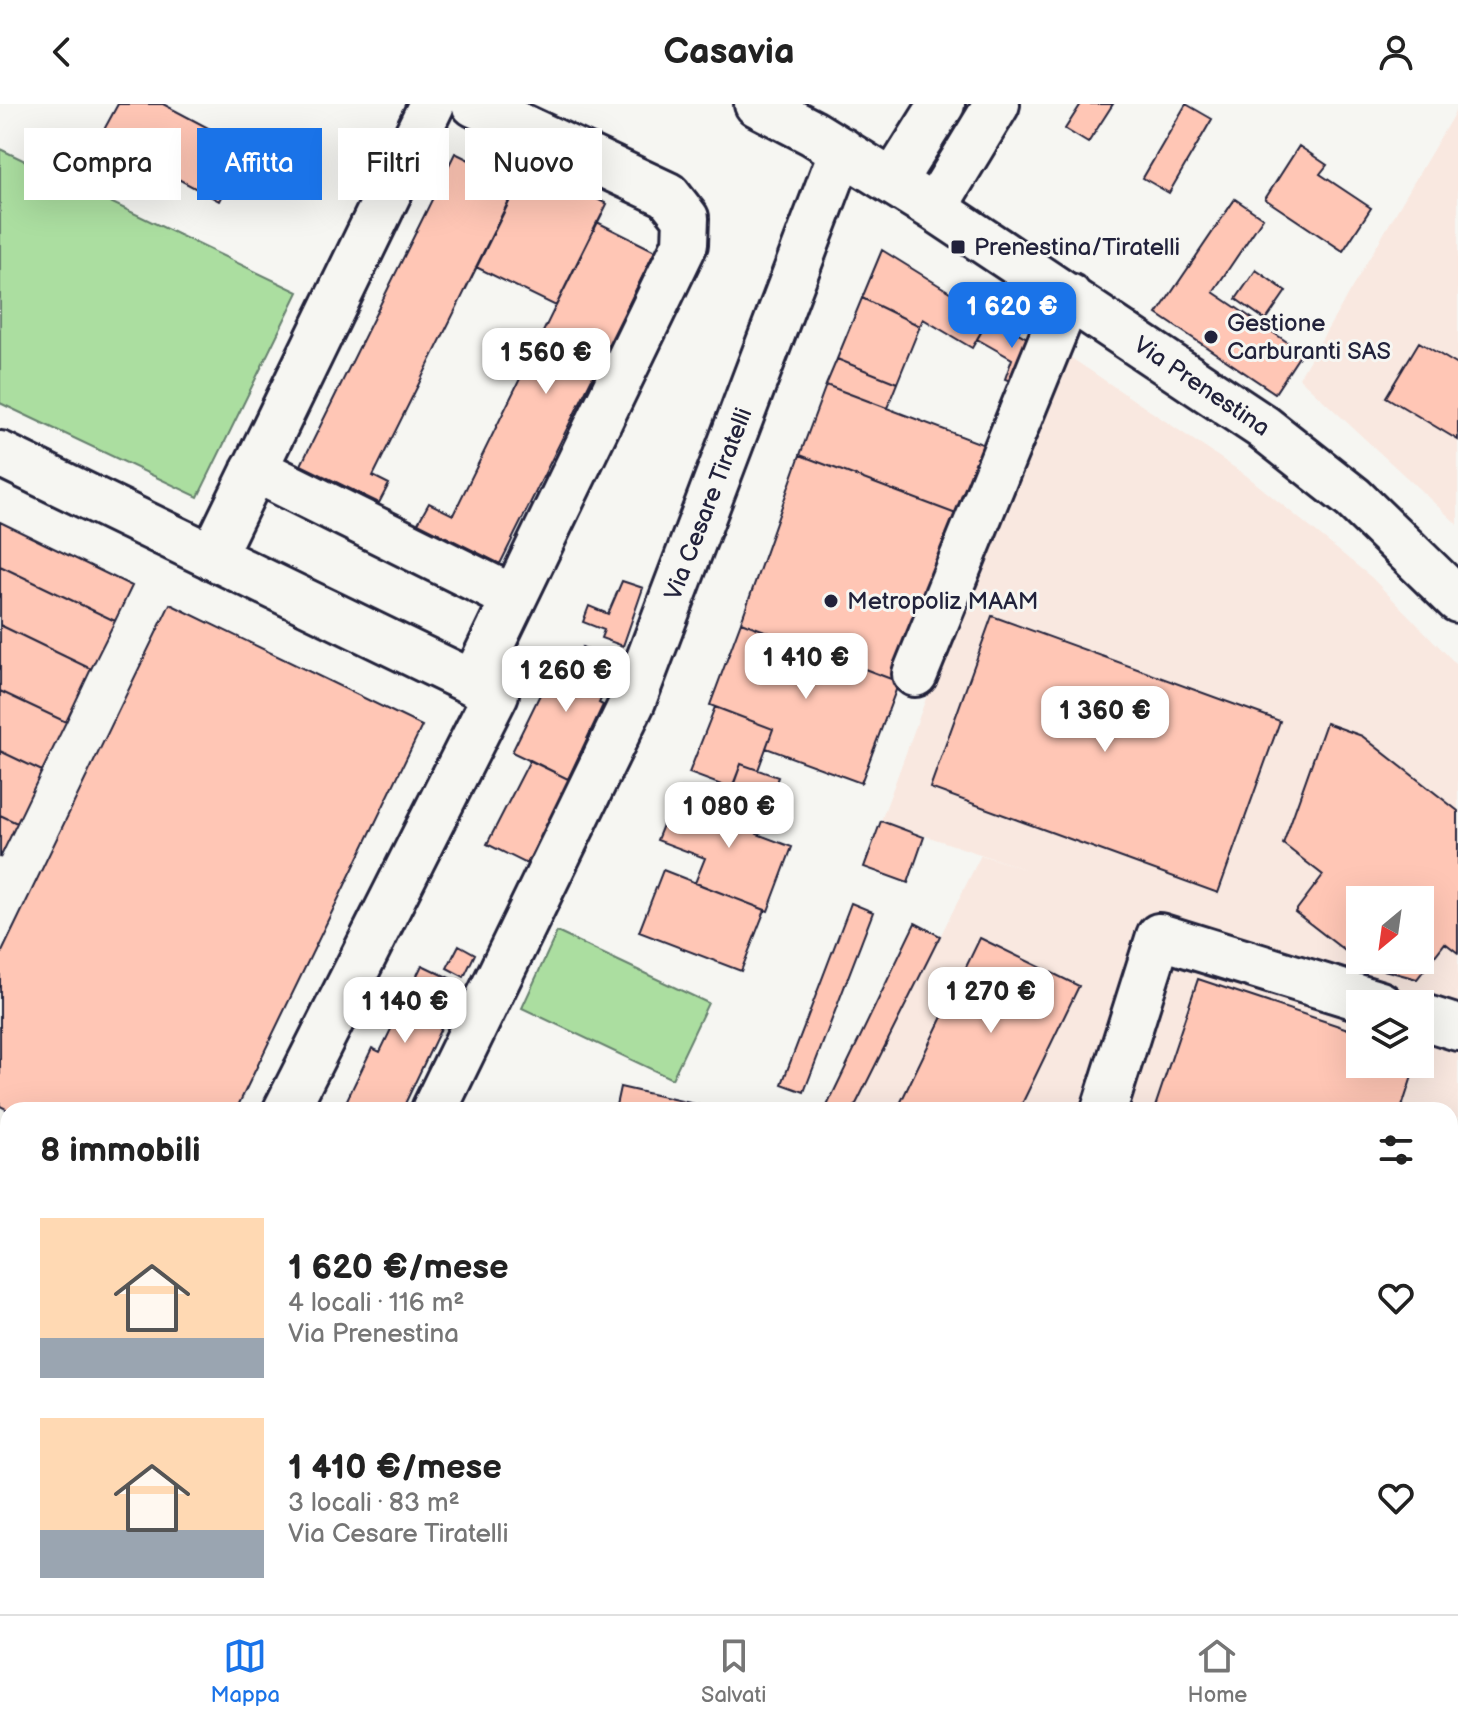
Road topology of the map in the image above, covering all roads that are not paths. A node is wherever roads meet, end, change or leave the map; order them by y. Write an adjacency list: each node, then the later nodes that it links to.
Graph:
1 (432, 104): 11 (street)
2 (474, 104): 13 (street)
3 (757, 104): 6 (street, Via Prenestina)
4 (942, 104): 7 (street)
5 (997, 104): 8 (street)
6 (842, 150): 7 (street, Via Prenestina); 21 (street, Via Cesare Tiratelli)
7 (893, 182): 8 (street, Via Prenestina)
8 (934, 208): 9 (street, Via Prenestina)
9 (1069, 296): 14 (street, Via Prenestina); 15 (street)
10 (0, 454): 12 (street)
11 (254, 469): 12 (street); 13 (street)
12 (212, 557): 16 (street)
13 (514, 598): 16 (street)
14 (1458, 600)
15 (915, 674)
16 (473, 683): 20 (street)
17 (1346, 994): 22 (street)
18 (1434, 1020): 19 (street)
19 (1458, 1028)
20 (290, 1102)
21 (438, 1102)
22 (1107, 1102)

